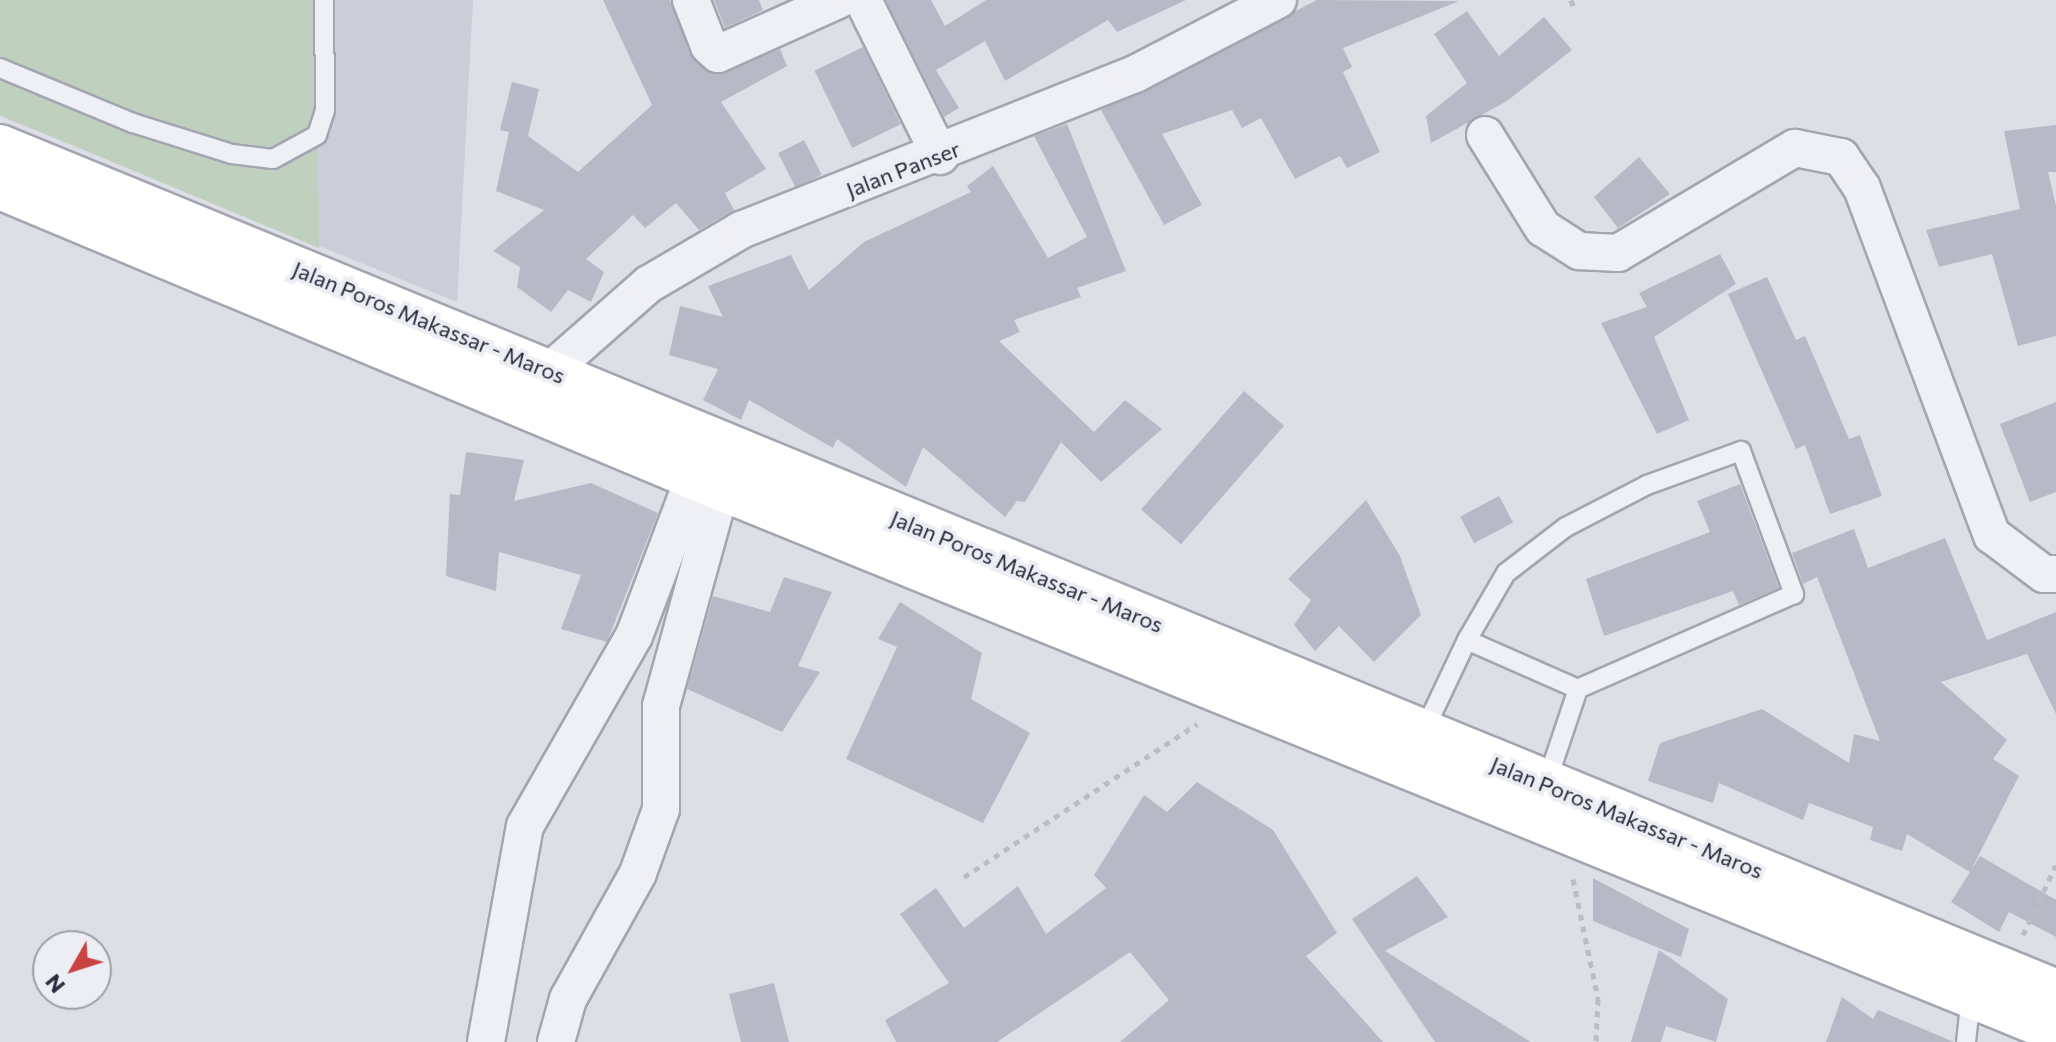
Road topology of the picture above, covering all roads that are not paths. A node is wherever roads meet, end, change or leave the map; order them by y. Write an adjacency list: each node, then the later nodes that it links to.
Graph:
1 (324, 0): 6 (lane)
2 (691, 0): 3 (street)
3 (838, 0)
4 (863, 0): 9 (street)
5 (1278, 0): 9 (street, Jalan Panser)
6 (0, 68)
7 (1485, 135): 13 (street)
8 (0, 147): 11 (highway, Jalan Poros Makassar - Maros)
9 (940, 156): 11 (street, Jalan Panser)
10 (0, 187): 12 (highway, Jalan Poros Makassar - Maros)
11 (551, 370): 16 (highway, Jalan Poros Makassar - Maros)
12 (708, 481): 18 (highway, Jalan Poros Makassar - Maros); 21 (street); 22 (street)
13 (2056, 574)
14 (1467, 640): 15 (lane); 15 (lane); 16 (lane)
15 (1578, 689): 17 (lane)
16 (1423, 733): 17 (highway, Jalan Poros Makassar - Maros)
17 (1546, 784): 18 (highway, Jalan Poros Makassar - Maros)
18 (1988, 984): 19 (highway, Jalan Poros Makassar - Maros); 20 (highway, Jalan Poros Makassar - Maros); 23 (lane)
19 (2056, 992)
20 (2056, 1030)
21 (486, 1042)
22 (556, 1042)
23 (1966, 1042)

